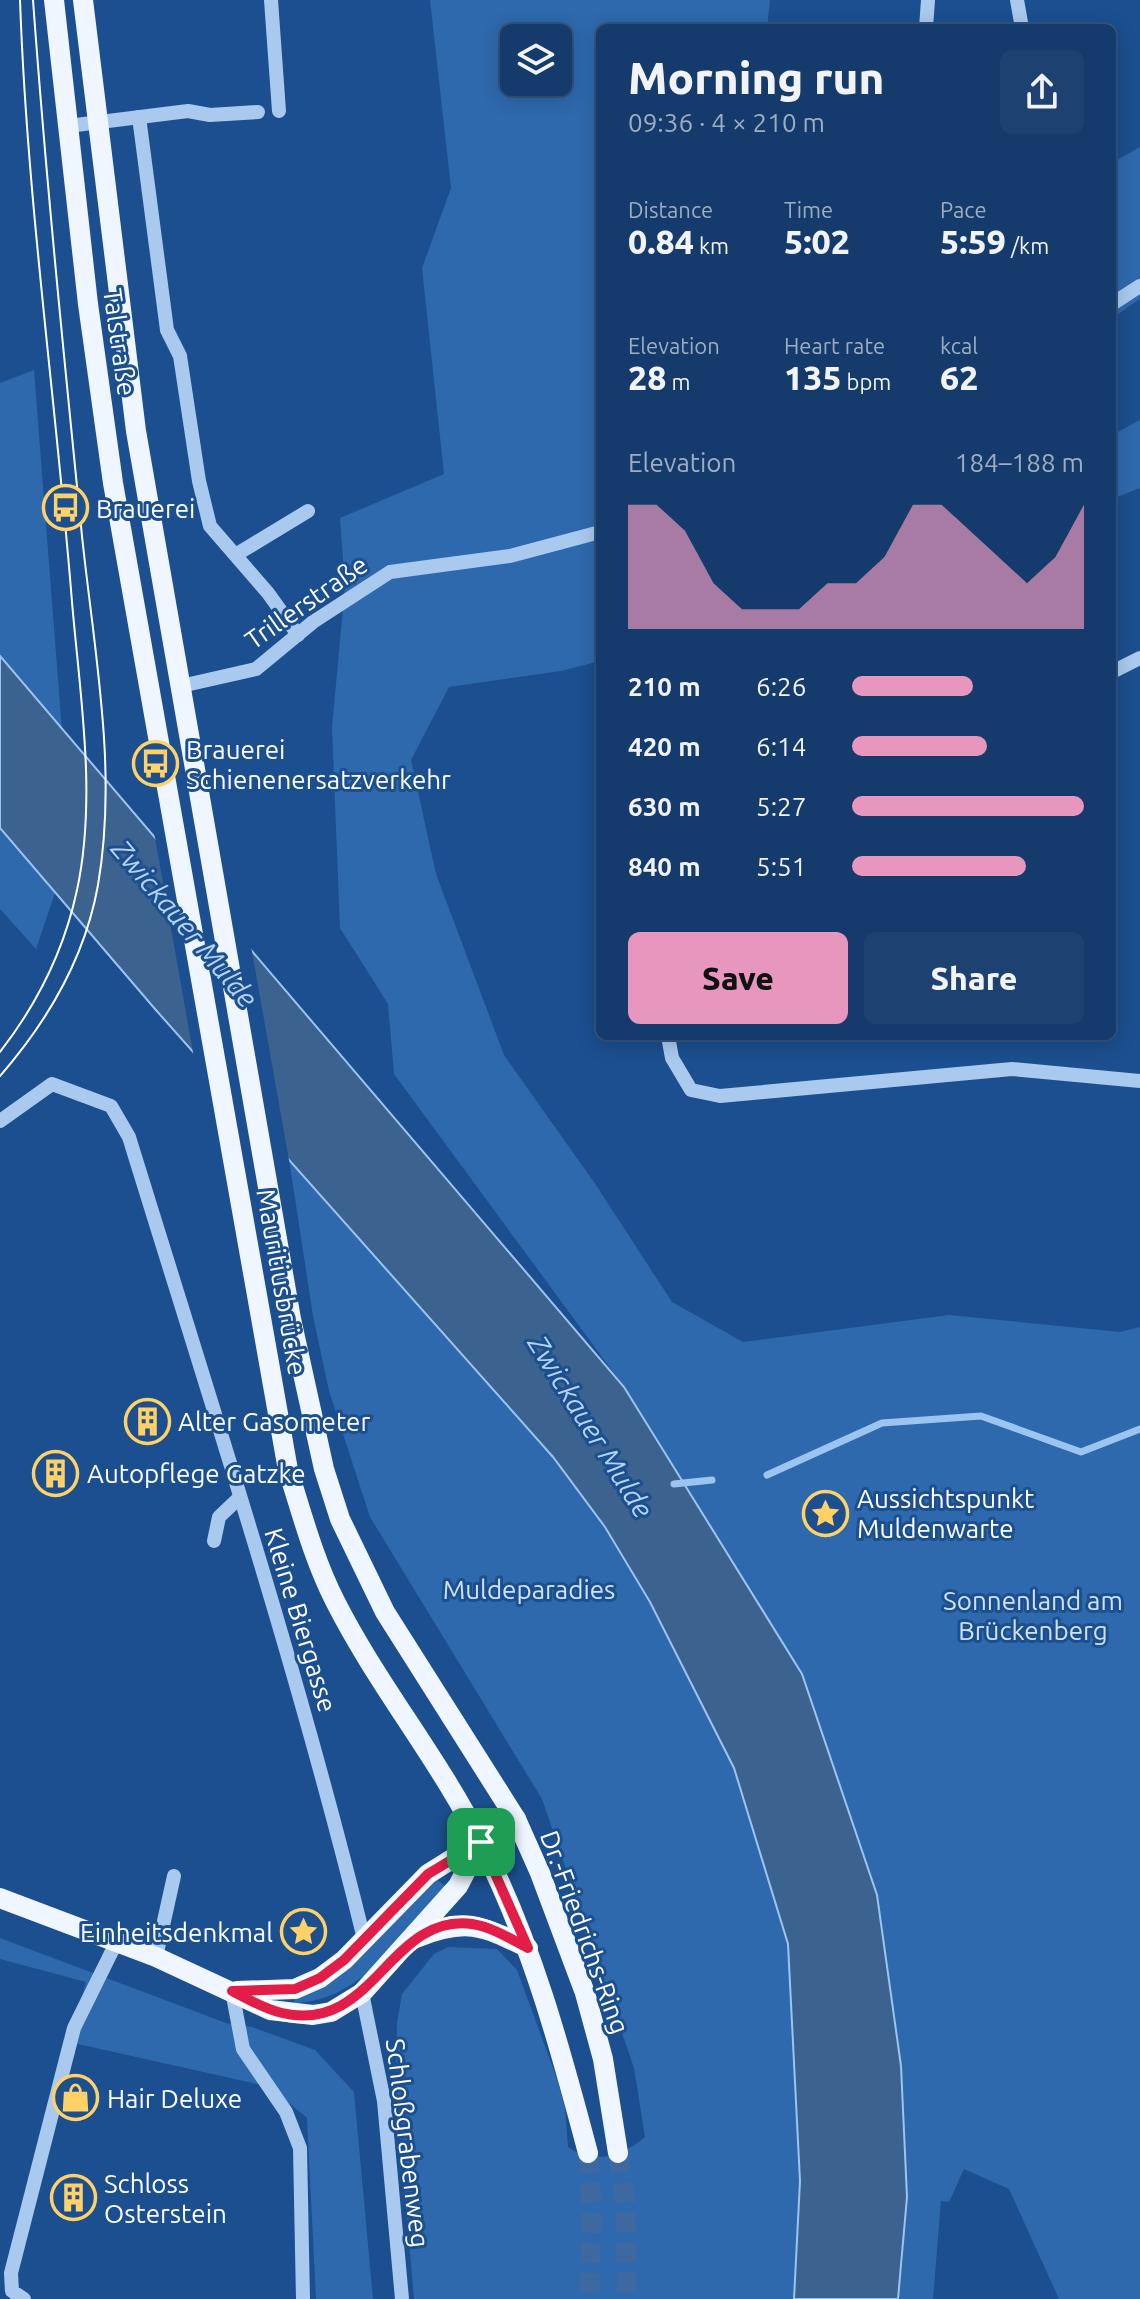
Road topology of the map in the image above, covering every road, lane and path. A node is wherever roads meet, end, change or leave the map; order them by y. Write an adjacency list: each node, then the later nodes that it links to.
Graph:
1 (54, 0): 12 (main road, Talstraße)
2 (83, 0): 11 (main road, Talstraße)
3 (271, 0): 8 (street)
4 (928, 0): 6 (street)
5 (1017, 0): 7 (street)
6 (926, 24)
7 (1021, 24)
8 (279, 111)
9 (258, 112): 10 (street)
10 (139, 117): 11 (street); 17 (street)
11 (96, 123): 12 (street); 21 (main road, Talstraße)
12 (68, 126): 22 (main road, Talstraße)
13 (1140, 286): 14 (street)
14 (1116, 301)
15 (308, 511): 17 (street)
16 (596, 533): 18 (street, Trillerstraße)
17 (237, 554): 18 (street)
18 (298, 635): 21 (street, Trillerstraße)
19 (1140, 658): 20 (street)
20 (1116, 670)
21 (181, 686): 28 (main road, Mauritiusbrücke)
22 (152, 688): 29 (main road, Mauritiusbrücke)
23 (669, 1040): 24 (street)
24 (1140, 1081)
25 (0, 1121): 26 (street, Kleine Biergasse)
26 (239, 1498): 27 (street); 32 (street, Kleine Biergasse)
27 (214, 1541)
28 (516, 1819): 29 (main road, Dr.-Friedrichs-Ring); 40 (main road, Dr.-Friedrichs-Ring)
29 (481, 1842): 32 (main road, Dr.-Friedrichs-Ring); 33 (main road, Dr.-Friedrichs-Ring); 35 (main road)
30 (174, 1876): 36 (street)
31 (0, 1898): 34 (main road, Dr.-Friedrichs-Ring)
32 (364, 1939): 37 (main road, Dr.-Friedrichs-Ring)
33 (412, 1940): 35 (main road); 38 (main road, Dr.-Friedrichs-Ring)
34 (117, 1941): 36 (main road, Dr.-Friedrichs-Ring); 41 (street)
35 (528, 1948): 39 (main road)
36 (156, 1957): 37 (main road, Dr.-Friedrichs-Ring)
37 (232, 1991): 38 (main road, Dr.-Friedrichs-Ring); 42 (street)
38 (362, 1993): 43 (street, Schloßgrabenweg)
39 (588, 2153)
40 (618, 2153)
41 (24, 2299)
42 (303, 2299)
43 (402, 2299)

